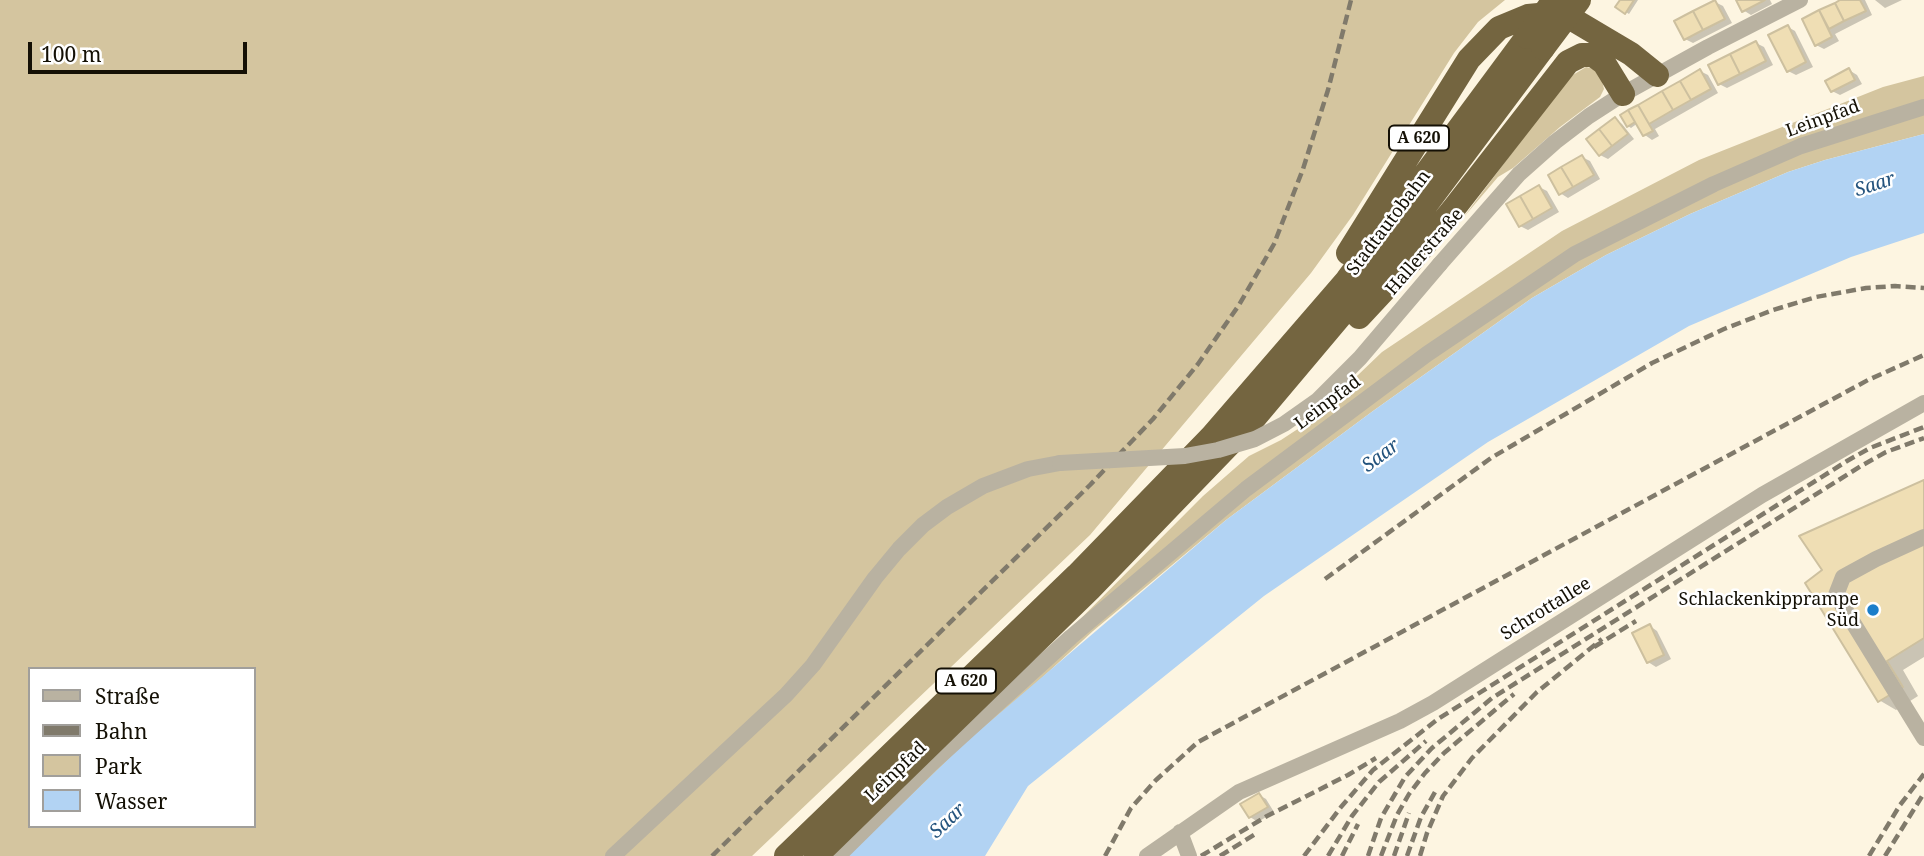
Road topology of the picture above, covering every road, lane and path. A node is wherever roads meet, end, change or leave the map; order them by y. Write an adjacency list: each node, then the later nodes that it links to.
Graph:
1 (1554, 0): 5 (highway, Stadtautobahn / A 620, bridge)
2 (1578, 0): 5 (highway, A 620, bridge)
3 (1800, 0): 4 (street, Hallerstraße)
4 (1774, 6): 6 (street, Hallerstraße)
5 (1535, 43): 10 (highway, Stadtautobahn / A 620)
6 (1657, 75): 7 (street, Hallerstraße); 10 (highway, A 620)
7 (1623, 94): 10 (highway); 15 (street, Hallerstraße, bridge)
8 (1924, 107): 18 (street, Leinpfad)
9 (1924, 403): 14 (street, Schrottallee)
10 (1248, 411): 11 (highway, A 620); 11 (highway, Stadtautobahn / A 620)
11 (1152, 512): 16 (highway, A 620); 17 (highway, A 620)
12 (1924, 537): 13 (street)
13 (1924, 738)
14 (1180, 832): 19 (street, Schrottallee); 20 (street)
15 (613, 856)
16 (786, 856)
17 (816, 856)
18 (838, 856)
19 (1147, 856)
20 (1189, 856)

